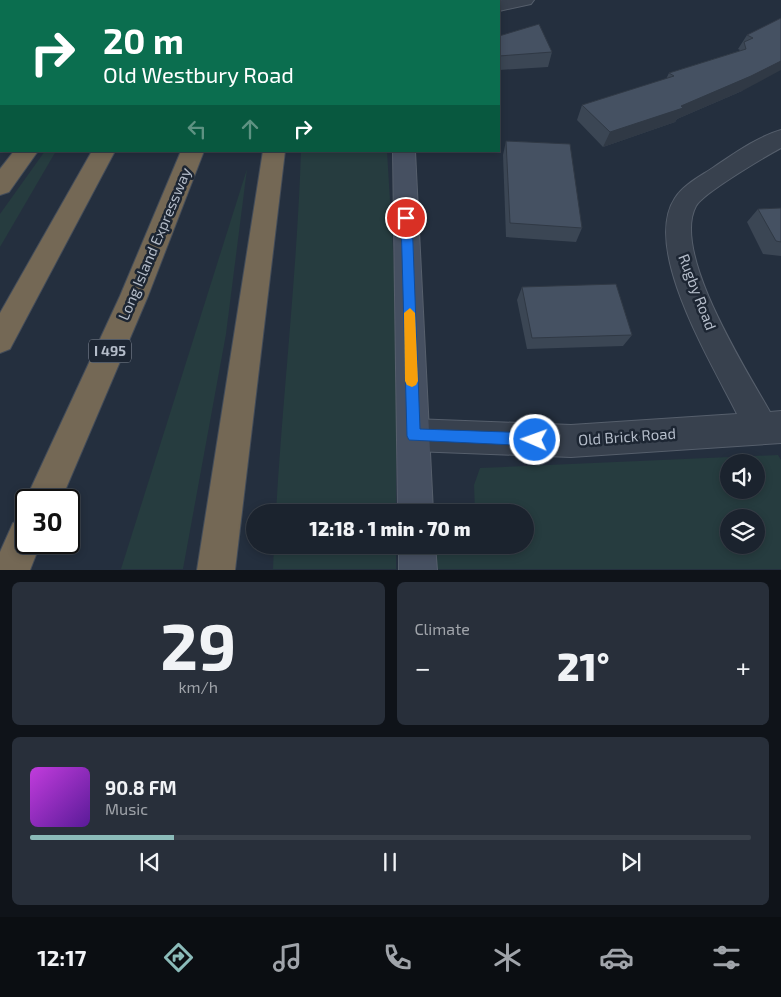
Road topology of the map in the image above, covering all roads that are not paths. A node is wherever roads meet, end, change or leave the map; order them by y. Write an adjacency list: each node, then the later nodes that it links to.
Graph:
1 (525, 0): 2 (street)
2 (500, 6)
3 (781, 138): 11 (street, Rugby Road)
4 (26, 152): 9 (highway)
5 (103, 152): 10 (highway)
6 (193, 152): 13 (highway, Long Island Expressway / I 495)
7 (274, 152): 18 (highway)
8 (404, 152): 12 (main road)
9 (0, 186)
10 (0, 340)
11 (771, 427): 12 (street, Old Brick Road)
12 (413, 436): 14 (main road)
13 (48, 489)
14 (416, 504)
15 (18, 554): 17 (highway)
16 (417, 554): 19 (main road)
17 (11, 570)
18 (216, 570)
19 (418, 570)

